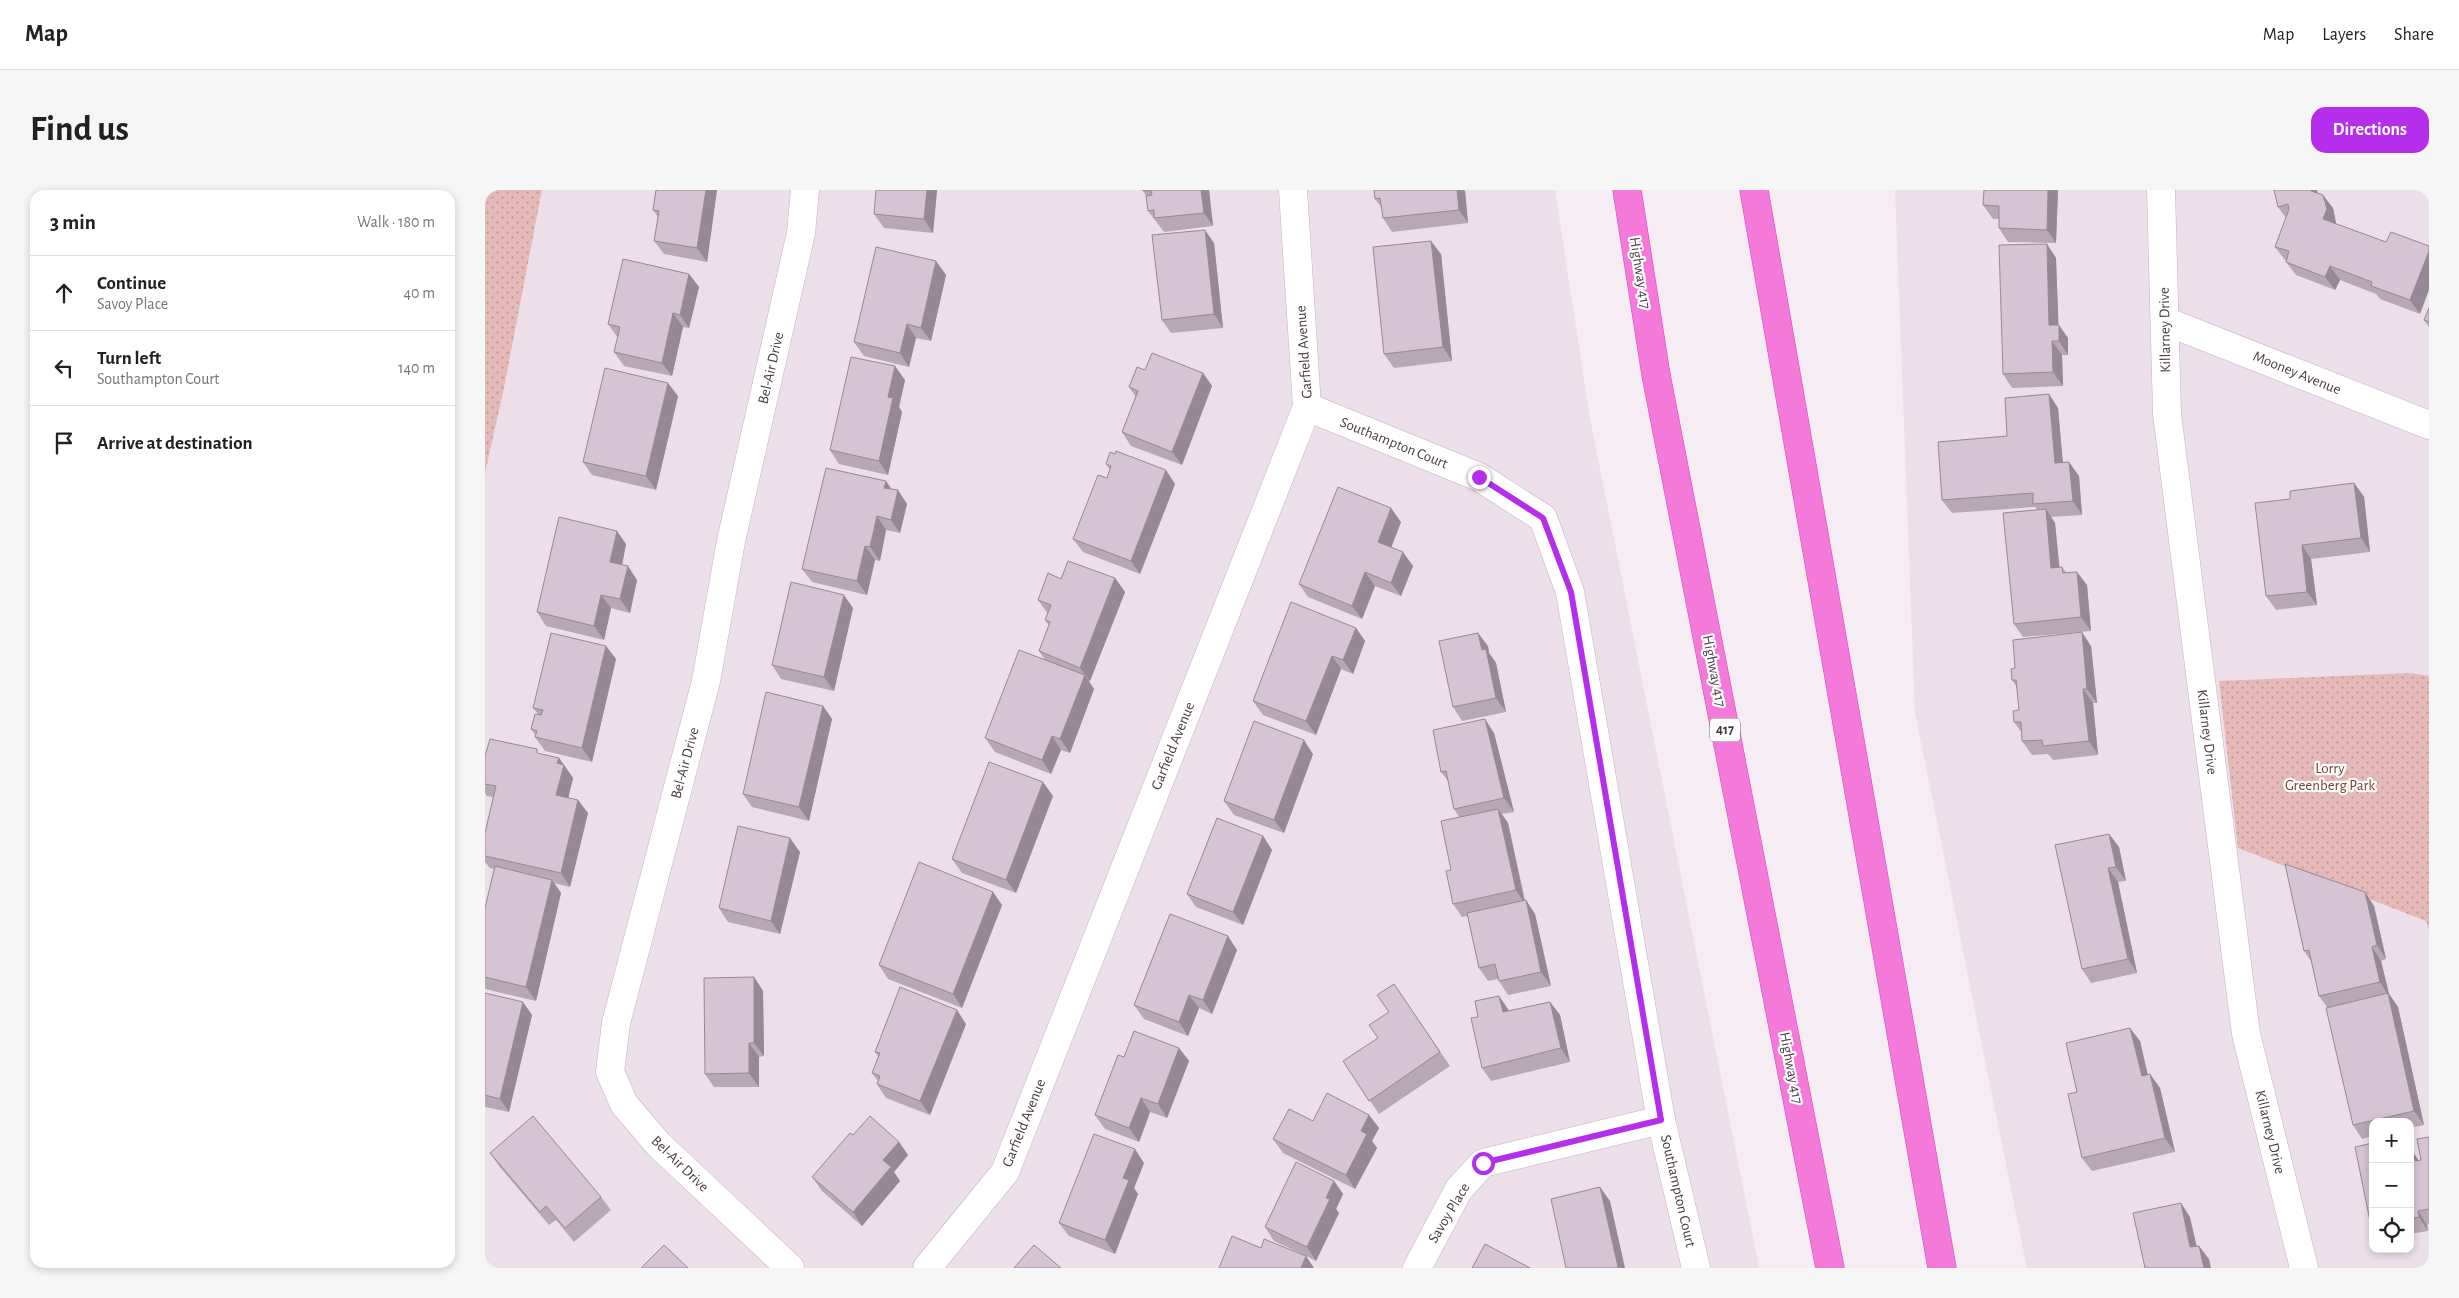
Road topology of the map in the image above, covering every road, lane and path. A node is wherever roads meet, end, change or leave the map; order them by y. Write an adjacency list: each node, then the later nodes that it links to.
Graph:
1 (805, 190): 10 (street, Bel-Air Drive)
2 (1293, 190): 7 (street, Garfield Avenue)
3 (1627, 190): 14 (highway, Highway 417 / 417)
4 (1754, 190): 15 (highway)
5 (2161, 190): 6 (street, Killarney Drive)
6 (2165, 321): 8 (street, Mooney Avenue); 16 (street, Killarney Drive)
7 (1307, 407): 9 (street, Southampton Court); 11 (street, Garfield Avenue)
8 (2429, 425)
9 (1661, 1120): 12 (street, Savoy Place); 13 (street, Southampton Court)
10 (790, 1268)
11 (927, 1268)
12 (1417, 1268)
13 (1697, 1268)
14 (1830, 1268)
15 (1941, 1268)
16 (2304, 1268)

